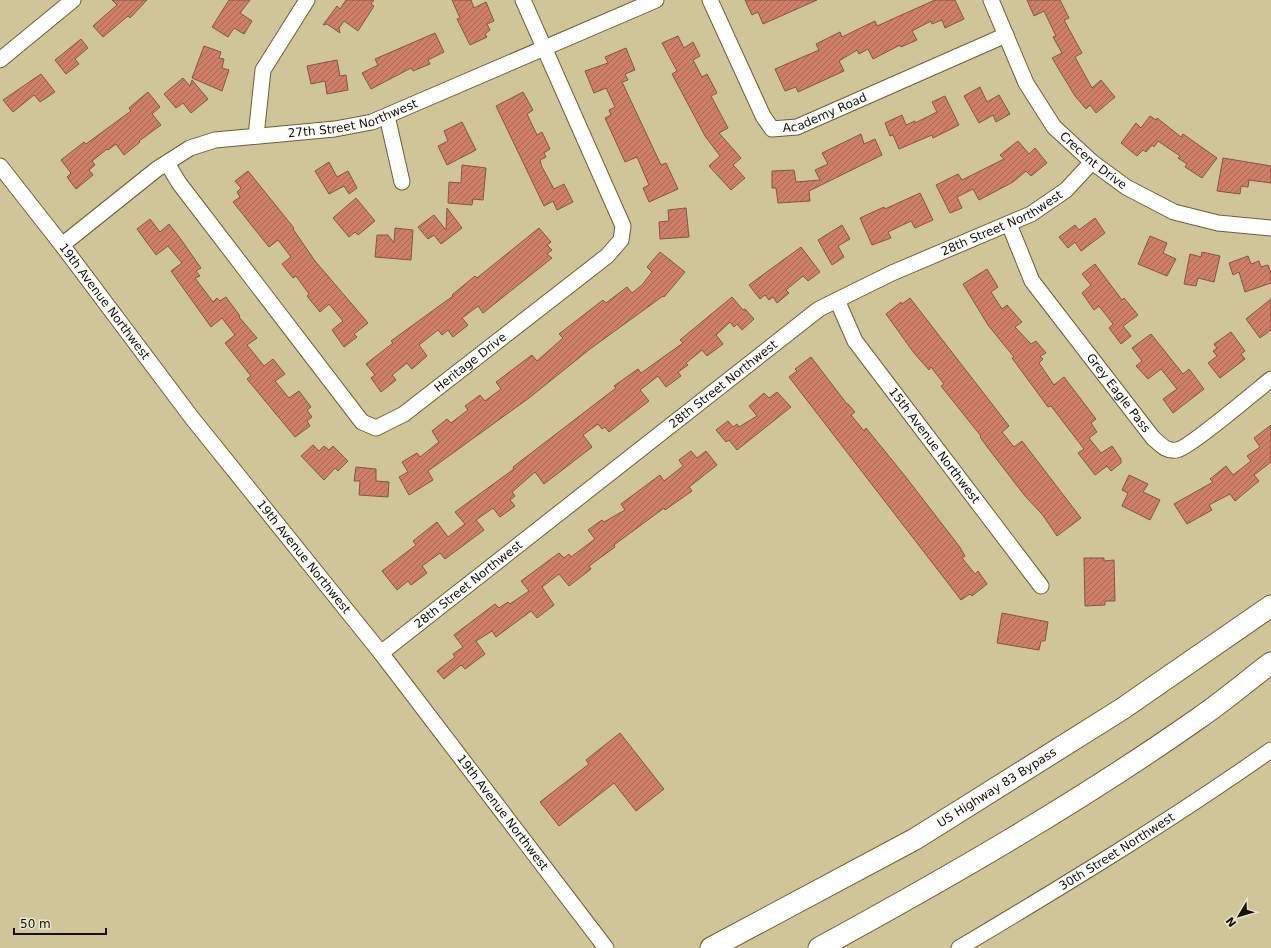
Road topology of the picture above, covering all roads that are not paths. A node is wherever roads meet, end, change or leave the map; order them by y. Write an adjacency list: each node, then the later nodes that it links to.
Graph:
1 (73, 0): 9 (street)
2 (307, 0): 11 (street)
3 (523, 0): 8 (street, Heritage Drive)
4 (656, 0): 8 (street, 27th Street Northwest)
5 (710, 0): 7 (street, Academy Road)
6 (991, 0): 7 (street, Crecent Drive)
7 (1006, 35): 12 (street, Crecent Drive)
8 (545, 48): 10 (street, 27th Street Northwest); 13 (street, Heritage Drive)
9 (2, 55)
10 (387, 116): 11 (street, 27th Street Northwest); 15 (street)
11 (256, 136): 13 (street, 27th Street Northwest)
12 (1092, 162): 16 (street, 28th Street Northwest); 17 (street, Crecent Drive)
13 (167, 163): 18 (street, 27th Street Northwest)
14 (0, 166): 18 (street, 19th Avenue Northwest)
15 (402, 182)
16 (1009, 224): 19 (street, 28th Street Northwest); 20 (street, Grey Eagle Pass)
17 (1271, 228)
18 (62, 245): 23 (street, 19th Avenue Northwest)
19 (837, 300): 21 (street, 15th Avenue Northwest); 23 (street, 28th Street Northwest)
20 (1271, 379)
21 (1041, 586)
22 (1271, 606): 27 (highway, US Highway 83 Bypass)
23 (381, 653): 26 (street, 19th Avenue Northwest)
24 (1271, 663): 28 (highway)
25 (1271, 750): 29 (street, 30th Street Northwest)
26 (606, 948)
27 (711, 948)
28 (819, 948)
29 (959, 948)

